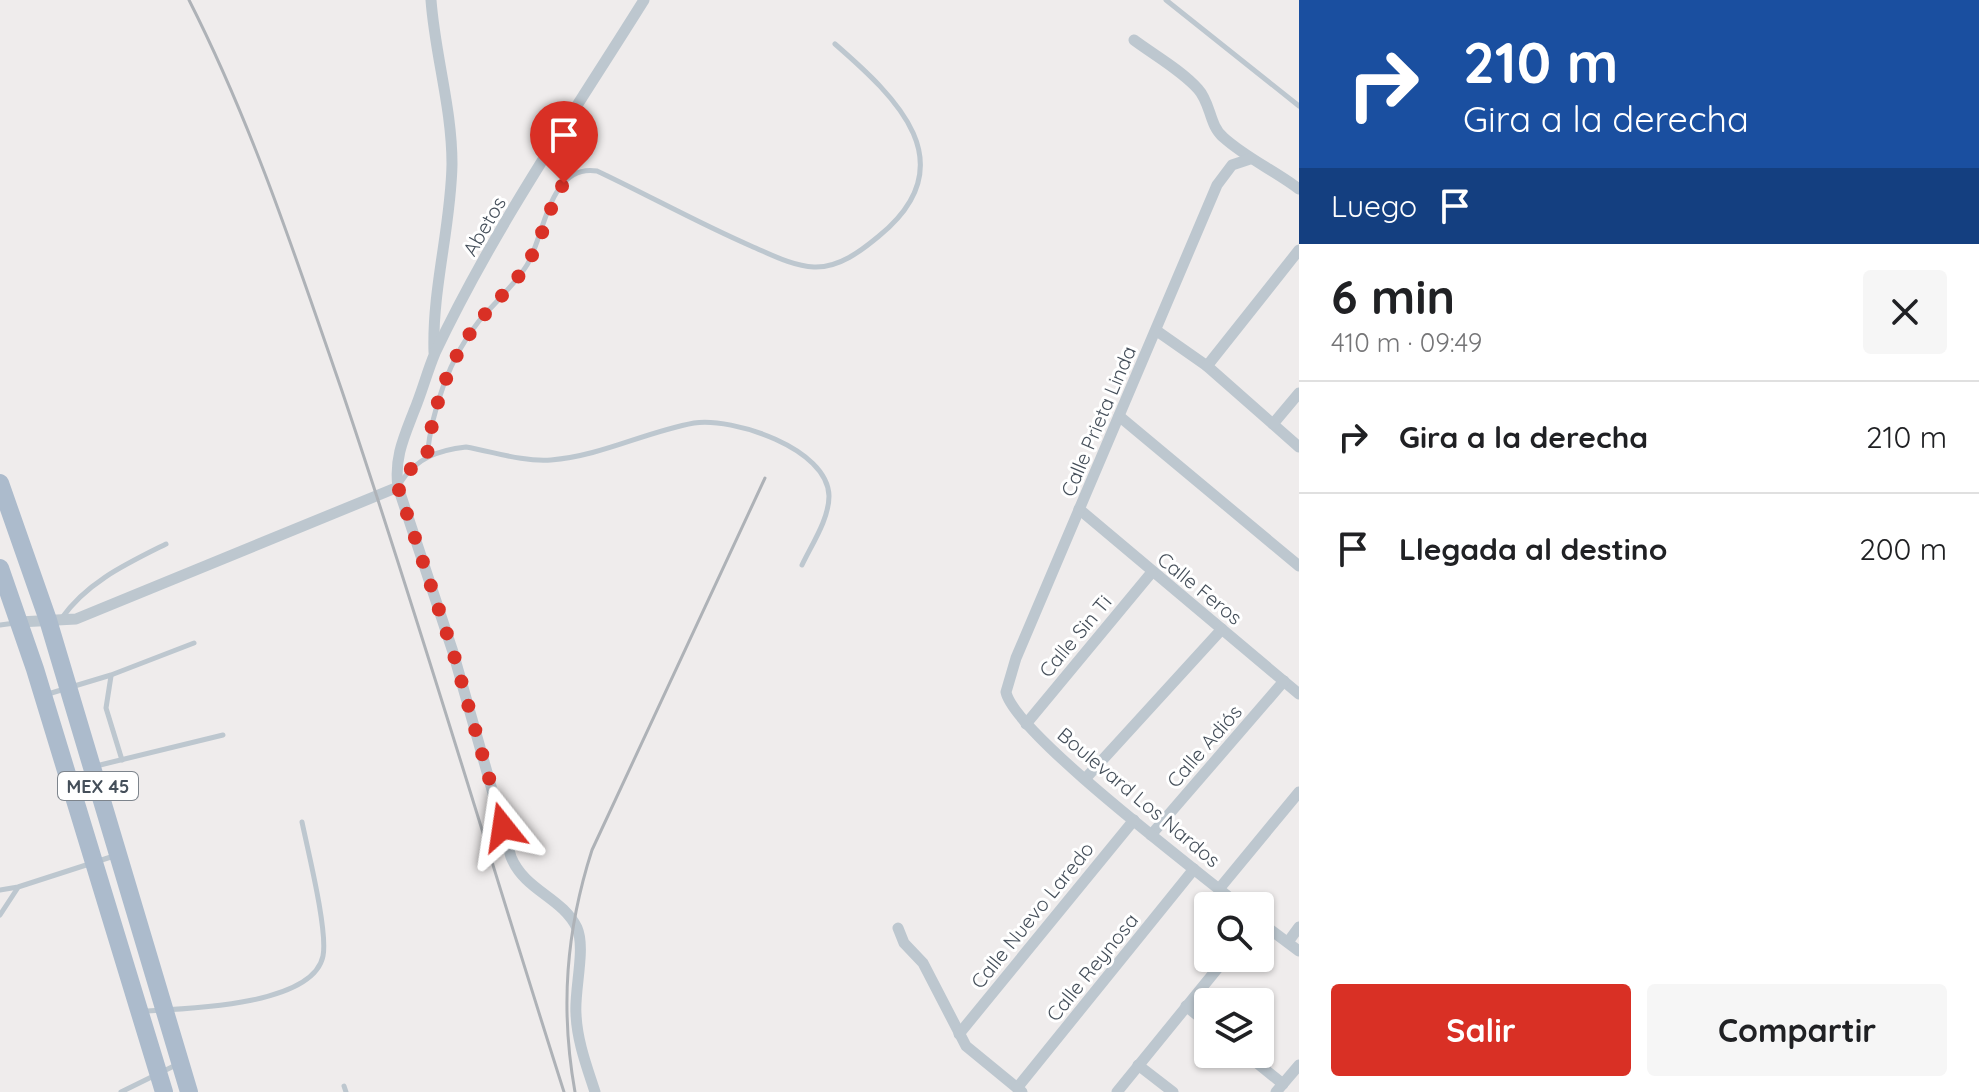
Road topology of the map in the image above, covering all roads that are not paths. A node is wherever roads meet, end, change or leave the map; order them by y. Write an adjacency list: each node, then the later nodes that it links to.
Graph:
1 (431, 0): 11 (street)
2 (644, 0): 11 (street, Abetos)
3 (1166, 0): 6 (lane)
4 (1134, 40): 7 (street)
5 (835, 44): 17 (lane)
6 (1299, 106)
7 (1250, 159): 8 (street); 10 (street, Calle Prieta Linda)
8 (1299, 189)
9 (1299, 250): 12 (street)
10 (1157, 331): 12 (street); 14 (street, Calle Prieta Linda)
11 (434, 357): 19 (street, Abetos)
12 (1207, 366): 15 (street)
13 (1299, 393): 15 (street)
14 (1119, 416): 20 (street, Calle Prieta Linda); 23 (street)
15 (1273, 424): 16 (street)
16 (1299, 447)
17 (427, 456): 19 (lane); 22 (lane)
18 (0, 483): 26 (main road, MEX 45)
19 (398, 487): 26 (street); 76 (street)
20 (1079, 509): 25 (street, Calle Feros); 36 (street, Calle Prieta Linda)
21 (166, 544): 26 (lane)
22 (802, 565)
23 (1299, 566)
24 (0, 568): 27 (main road, MEX 45)
25 (1152, 572): 29 (street, Calle Feros); 37 (street, Calle Sin Ti)
26 (54, 620): 27 (street); 33 (main road, MEX 45)
27 (19, 622): 28 (lane); 35 (main road, MEX 45)
28 (0, 625)
29 (1222, 629): 32 (street, Calle Feros); 42 (street)
30 (194, 643): 31 (lane)
31 (111, 675): 33 (lane); 39 (lane)
32 (1284, 681): 34 (street, Calle Feros); 46 (street, Calle Adiós)
33 (68, 688): 35 (lane); 40 (main road, MEX 45)
34 (1299, 694)
35 (42, 696): 41 (main road, MEX 45)
36 (1016, 713): 37 (street, Boulevard Los Nardos)
37 (1026, 724): 42 (street, Boulevard Los Nardos)
38 (223, 735): 39 (lane)
39 (122, 760): 40 (lane)
40 (92, 767): 41 (lane); 47 (main road, MEX 45)
41 (65, 773): 48 (main road, MEX 45)
42 (1085, 779): 44 (street, Boulevard Los Nardos)
43 (1299, 792): 51 (street)
44 (1134, 820): 46 (street, Boulevard Los Nardos); 65 (street, Calle Nuevo Laredo)
45 (302, 822): 62 (lane)
46 (1151, 835): 49 (street, Boulevard Los Nardos)
47 (119, 855): 48 (lane); 62 (main road, MEX 45)
48 (93, 862): 50 (lane); 63 (main road, MEX 45)
49 (1194, 869): 51 (street, Boulevard Los Nardos); 72 (street, Calle Reynosa)
50 (18, 887): 52 (lane); 54 (lane)
51 (1219, 889): 53 (street, Boulevard Los Nardos)
52 (0, 890)
53 (1223, 892)
54 (0, 915)
55 (1299, 927): 58 (street)
56 (898, 928): 65 (street)
57 (1274, 932): 58 (street)
58 (1288, 942): 59 (street)
59 (1299, 951)
60 (1214, 972): 61 (street)
61 (1186, 1006): 64 (street); 67 (street)
62 (164, 1010): 63 (lane); 66 (main road, MEX 45)
63 (139, 1011): 70 (main road, MEX 45)
64 (1194, 1013)
65 (959, 1034): 72 (street)
66 (180, 1063): 70 (lane); 75 (main road, MEX 45)
67 (1138, 1065): 77 (street); 78 (street)
68 (1299, 1065): 71 (street)
69 (1260, 1068): 71 (street)
70 (158, 1073): 73 (lane); 74 (main road, MEX 45)
71 (1280, 1088)
72 (1020, 1090)
73 (121, 1092)
74 (164, 1092)
75 (189, 1092)
76 (595, 1092)
77 (1117, 1092)
78 (1173, 1092)

